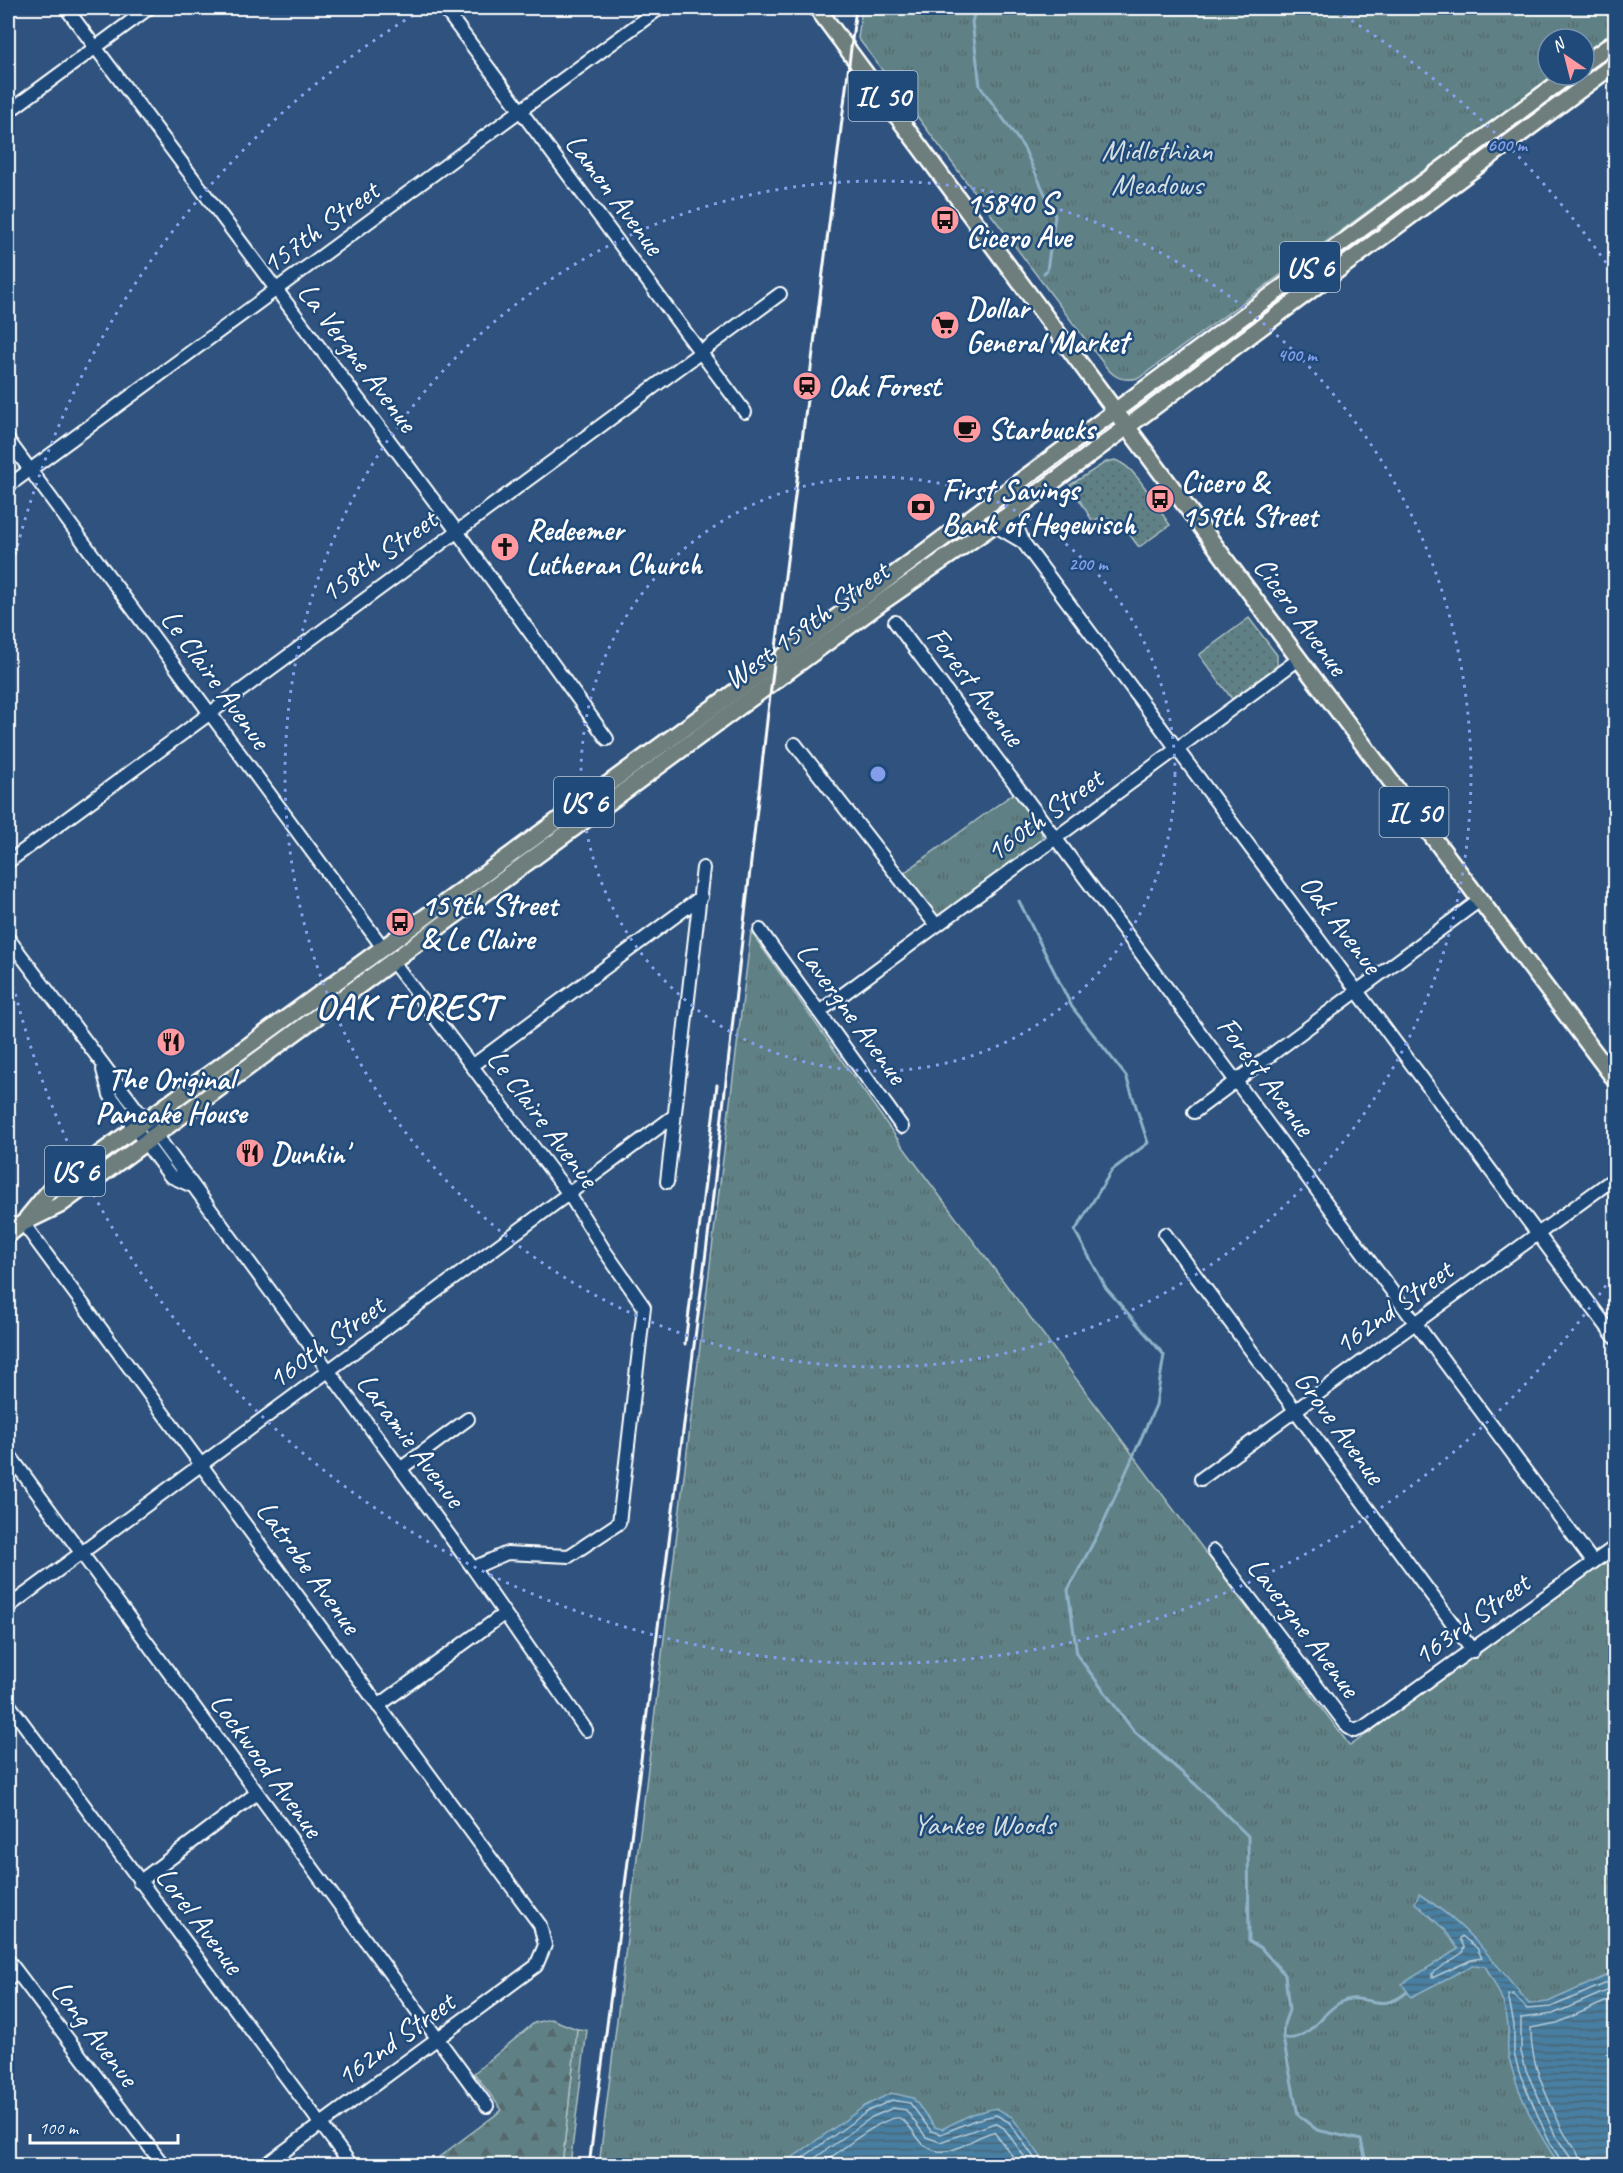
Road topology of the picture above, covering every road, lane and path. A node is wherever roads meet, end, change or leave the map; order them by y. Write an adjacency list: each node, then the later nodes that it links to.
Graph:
1 (66, 8): 7 (street, La Vergne Avenue)
2 (149, 8): 7 (street)
3 (444, 8): 11 (street, Lamon Avenue)
4 (660, 8): 11 (street, 157th Street)
5 (817, 8): 16 (main road, Cicero Avenue / IL 50)
6 (1616, 41): 8 (main road)
7 (96, 47): 12 (street); 13 (street, La Vergne Avenue)
8 (1596, 55)
9 (1616, 63): 18 (main road, West 159th Street / US 6)
10 (1553, 87): 16 (main road, West 159th Street / US 6)
11 (521, 111): 13 (street, 157th Street); 15 (street, Lamon Avenue)
12 (8, 112)
13 (276, 291): 20 (street, 157th Street); 24 (street, La Vergne Avenue)
14 (780, 294): 15 (street, 158th Street)
15 (701, 352): 17 (street, Lamon Avenue); 24 (street, 158th Street)
16 (1116, 409): 18 (main road, Cicero Avenue / IL 50); 40 (main road, West 159th Street / US 6)
17 (745, 412)
18 (1128, 426): 22 (main road, West 159th Street / US 6); 27 (main road, Cicero Avenue / IL 50)
19 (8, 440): 20 (street, Le Claire Avenue)
20 (29, 470): 21 (street, 157th Street); 28 (street, Le Claire Avenue)
21 (8, 486)
22 (1014, 511): 23 (main road, West 159th Street / US 6); 25 (street, Oak Avenue)
23 (994, 525): 25 (street, Oak Avenue); 40 (main road, West 159th Street / US 6)
24 (456, 530): 28 (street, 158th Street); 29 (street, La Vergne Avenue)
25 (1023, 542): 31 (street, Oak Avenue)
26 (895, 622): 32 (street, Forest Avenue)
27 (1299, 659): 31 (street, 160th Street); 36 (main road, Cicero Avenue / IL 50)
28 (209, 712): 33 (street, 158th Street); 40 (street, Le Claire Avenue)
29 (607, 739)
30 (795, 744): 37 (street)
31 (1177, 748): 32 (street, 160th Street); 41 (street, Oak Avenue)
32 (1057, 837): 37 (street, 160th Street); 44 (street, Forest Avenue)
33 (8, 862)
34 (703, 868): 35 (street)
35 (701, 897): 43 (street); 47 (street)
36 (1480, 900): 41 (street); 45 (main road, Cicero Avenue / IL 50)
37 (936, 925): 42 (street, 160th Street)
38 (760, 930): 42 (street, Lavergne Avenue)
39 (8, 938): 48 (street, Laramie Avenue)
40 (389, 955): 43 (street, Le Claire Avenue); 48 (main road, West 159th Street / US 6); 50 (main road, West 159th Street / US 6)
41 (1358, 990): 44 (street); 56 (street, Oak Avenue)
42 (819, 1012): 49 (street, Lavergne Avenue)
43 (472, 1066): 53 (street, Le Claire Avenue)
44 (1237, 1080): 46 (street); 58 (street, Forest Avenue)
45 (1616, 1081)
46 (1194, 1112)
47 (674, 1116): 52 (street); 53 (street, 160th Street)
48 (140, 1124): 50 (street, Laramie Avenue); 54 (main road, West 159th Street / US 6)
49 (902, 1127)
50 (150, 1139): 54 (main road, West 159th Street / US 6); 60 (street, Laramie Avenue)
51 (1616, 1177): 56 (street, 162nd Street)
52 (667, 1182)
53 (569, 1194): 60 (street, 160th Street); 71 (street, Le Claire Avenue)
54 (23, 1223): 57 (main road, West 159th Street / US 6); 64 (street, Latrobe Avenue)
55 (1165, 1234): 61 (street, Grove Avenue)
56 (1537, 1234): 58 (street, 162nd Street); 59 (street, Oak Avenue)
57 (8, 1235)
58 (1417, 1322): 61 (street, 162nd Street); 70 (street, Forest Avenue)
59 (1616, 1339)
60 (328, 1372): 64 (street, 160th Street); 65 (street, Laramie Avenue)
61 (1296, 1409): 66 (street, 162nd Street); 74 (street, Grove Avenue)
62 (468, 1419): 65 (street)
63 (8, 1453): 69 (street, Lockwood Avenue)
64 (202, 1465): 69 (street, 160th Street); 76 (street, Latrobe Avenue)
65 (400, 1469): 71 (street, Laramie Avenue)
66 (1201, 1479)
67 (1616, 1546): 70 (street, 163rd Street)
68 (1214, 1551): 78 (street, Lavergne Avenue)
69 (80, 1552): 72 (street, 160th Street); 79 (street, Lockwood Avenue)
70 (1593, 1562): 74 (street, 163rd Street)
71 (473, 1568): 73 (street, Laramie Avenue)
72 (8, 1607)
73 (504, 1614): 76 (street); 77 (street, Laramie Avenue)
74 (1473, 1651): 78 (street, 163rd Street)
75 (8, 1703): 80 (street, Lorel Avenue)
76 (378, 1706): 81 (street, Latrobe Avenue)
77 (586, 1730)
78 (1355, 1731)
79 (257, 1793): 80 (street); 84 (street, Lockwood Avenue)
80 (139, 1882): 86 (street, Lorel Avenue)
81 (546, 1945): 84 (street, 162nd Street)
82 (8, 1959): 83 (street, Long Avenue)
83 (12, 1976): 87 (street, Long Avenue)
84 (438, 2040): 85 (street, Lockwood Avenue); 86 (street, 162nd Street)
85 (486, 2106)
86 (321, 2124): 88 (street, 162nd Street); 89 (street, Lorel Avenue)
87 (164, 2166)
88 (264, 2166)
89 (352, 2166)

